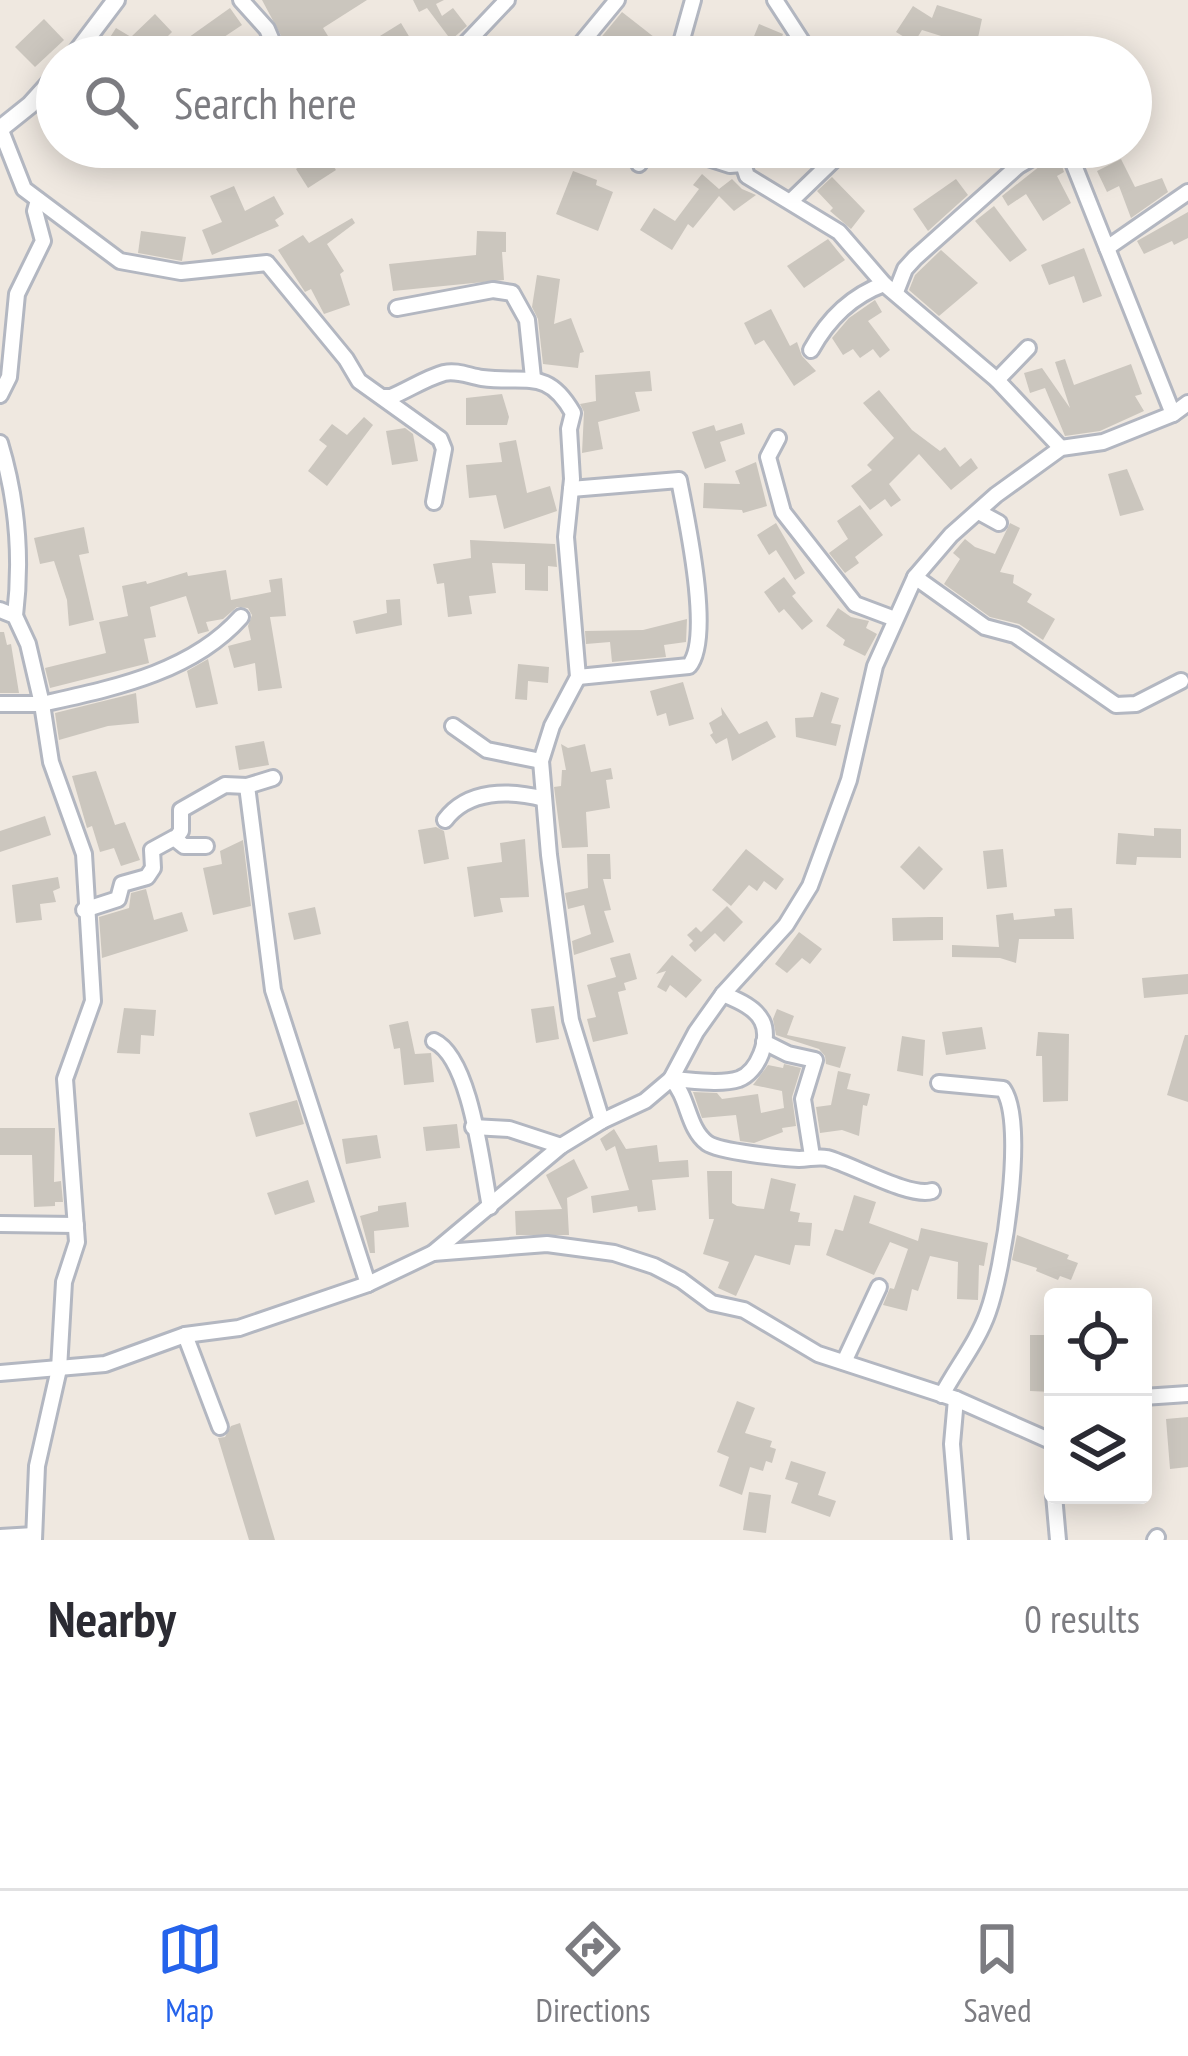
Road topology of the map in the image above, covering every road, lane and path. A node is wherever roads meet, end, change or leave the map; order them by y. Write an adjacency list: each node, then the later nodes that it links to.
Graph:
1 (116, 0): 7 (street)
2 (507, 0): 9 (street)
3 (617, 0): 10 (street)
4 (692, 0): 11 (street)
5 (775, 0): 12 (street)
6 (248, 2): 8 (street)
7 (89, 36)
8 (270, 36)
9 (473, 36)
10 (587, 36)
11 (683, 36)
12 (798, 36)
13 (36, 98): 14 (street)
14 (0, 129): 20 (street)
15 (744, 168): 21 (street)
16 (825, 168): 21 (street)
17 (1016, 168): 23 (street)
18 (1075, 168): 22 (street)
19 (1188, 192): 22 (street)
20 (38, 200): 29 (street); 30 (street)
21 (792, 200): 23 (street)
22 (1107, 248): 32 (street)
23 (890, 288): 26 (street); 28 (street)
24 (397, 308): 27 (street)
25 (1028, 348): 28 (street)
26 (812, 350)
27 (532, 378): 30 (street); 36 (street)
28 (997, 380): 35 (street)
29 (0, 395)
30 (384, 397): 37 (street)
31 (1188, 404): 32 (street)
32 (1172, 414): 35 (street)
33 (778, 438): 43 (street)
34 (0, 442): 41 (street)
35 (1061, 448): 38 (street)
36 (571, 489): 44 (street); 44 (street)
37 (434, 502)
38 (980, 512): 39 (street); 40 (street)
39 (999, 523)
40 (914, 578): 43 (street); 45 (street)
41 (8, 613): 47 (street)
42 (241, 617): 47 (street)
43 (895, 619): 57 (street)
44 (578, 676): 49 (street)
45 (1181, 681)
46 (0, 704): 47 (street)
47 (42, 704): 56 (street)
48 (453, 726): 49 (street)
49 (541, 760): 52 (street)
50 (273, 778): 51 (street)
51 (247, 786): 54 (street); 71 (street)
52 (544, 799): 53 (street); 62 (street)
53 (446, 820)
54 (176, 838): 55 (street); 56 (street)
55 (206, 846)
56 (84, 910): 69 (street)
57 (723, 994): 59 (street); 60 (street)
58 (434, 1042): 63 (street)
59 (764, 1042): 60 (street); 65 (street)
60 (671, 1079): 62 (street); 65 (street)
61 (939, 1083): 79 (street)
62 (602, 1121): 64 (street)
63 (473, 1127): 64 (street); 67 (street)
64 (561, 1146): 67 (street)
65 (812, 1156): 66 (street)
66 (932, 1191)
67 (490, 1207): 70 (street)
68 (0, 1224): 69 (street)
69 (76, 1225): 75 (street)
70 (433, 1253): 71 (street); 74 (street)
71 (368, 1284): 73 (street)
72 (879, 1287): 74 (street)
73 (185, 1335): 75 (street); 80 (street)
74 (844, 1362): 79 (street)
75 (59, 1370): 76 (street); 84 (street)
76 (0, 1373)
77 (1188, 1394): 78 (street)
78 (1152, 1396)
79 (949, 1397): 81 (street); 85 (street)
80 (220, 1427)
81 (1044, 1437)
82 (1055, 1504): 86 (street)
83 (0, 1537): 84 (street)
84 (34, 1537)
85 (960, 1540)
86 (1058, 1540)

